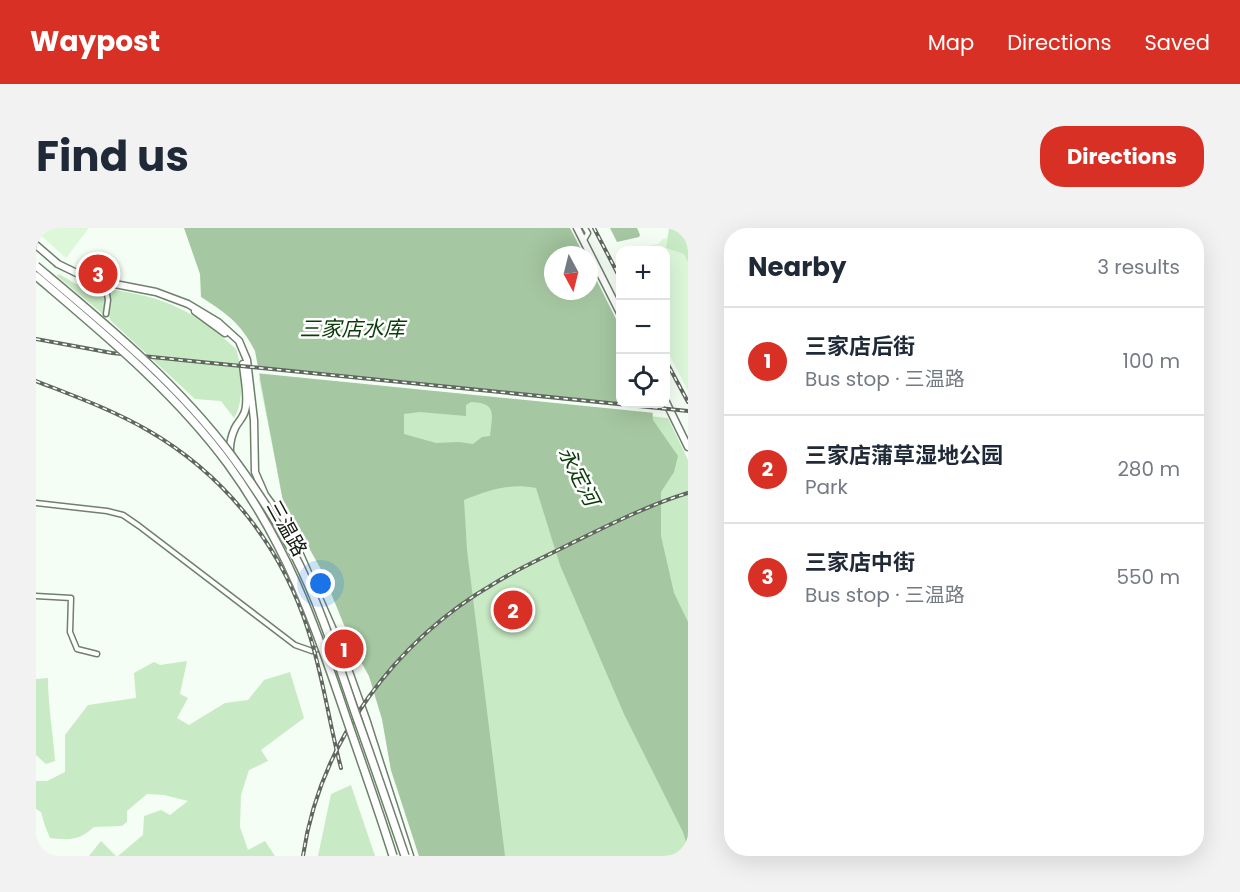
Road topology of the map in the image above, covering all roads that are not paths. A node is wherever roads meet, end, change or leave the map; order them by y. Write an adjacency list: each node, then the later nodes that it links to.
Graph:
1 (577, 228): 3 (main road)
2 (585, 228): 3 (street)
3 (584, 241): 9 (main road)
4 (36, 245): 7 (main road, 三温路)
5 (36, 266): 22 (highway, bridge)
6 (36, 276): 13 (highway, bridge)
7 (105, 283): 8 (main road, 三温路); 10 (street)
8 (188, 304): 13 (main road, 三温路); 17 (main road, 三温路)
9 (616, 304)
10 (106, 314)
11 (669, 408): 12 (main road)
12 (688, 447)
13 (243, 486): 15 (main road, 三温路)
14 (36, 503): 18 (street)
15 (301, 590): 18 (main road, 三温路); 20 (highway, bridge)
16 (36, 596): 19 (street)
17 (338, 642): 18 (street); 23 (main road, 三温路)
18 (324, 647): 20 (main road, 三温路)
19 (97, 654)
20 (386, 835): 21 (main road, 三温路)
21 (393, 856)
22 (405, 856)
23 (410, 856)

